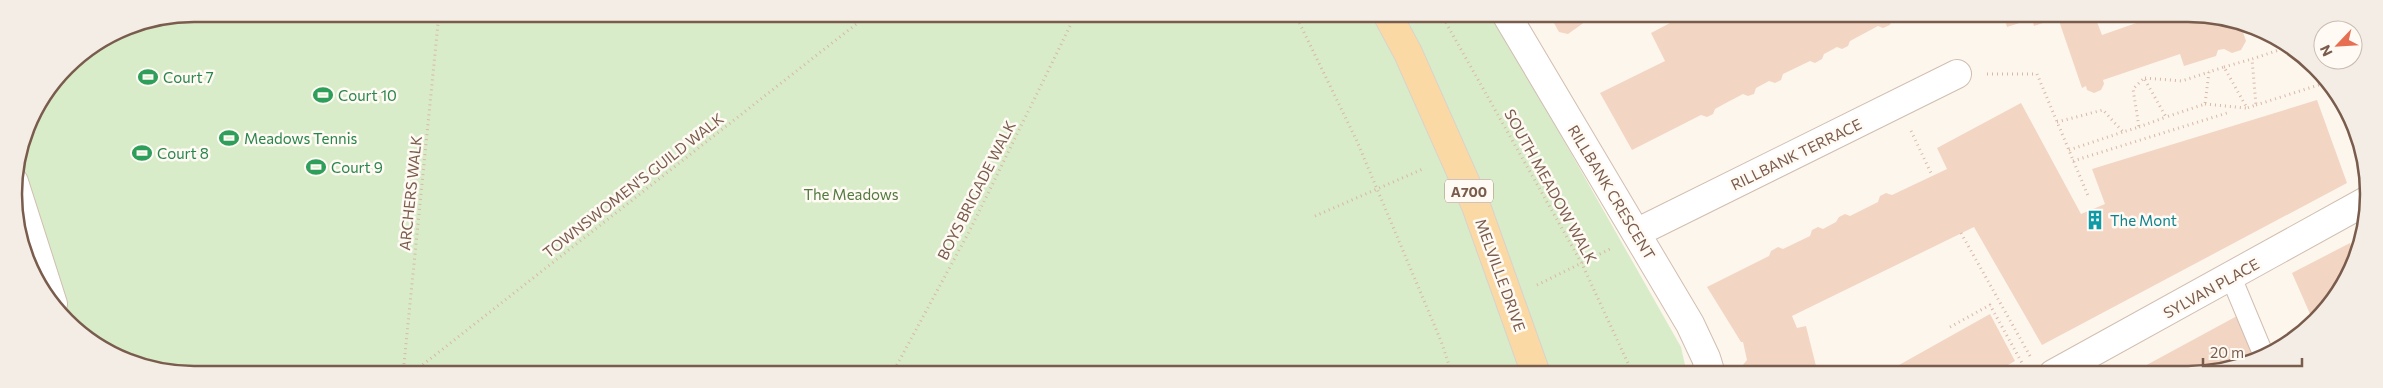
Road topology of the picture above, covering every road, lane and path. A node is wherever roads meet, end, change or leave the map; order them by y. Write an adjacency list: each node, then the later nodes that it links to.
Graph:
1 (438, 23): 41 (path, ARCHERS WALK)
2 (857, 23): 42 (path, TOWNSWOMEN'S GUILD WALK)
3 (1072, 23): 43 (path, BOYS BRIGADE WALK)
4 (1300, 23): 28 (path)
5 (1392, 23): 25 (main road, MELVILLE DRIVE / A700)
6 (1446, 23): 35 (path, SOUTH MEADOW WALK)
7 (1511, 23): 34 (street, RILLBANK CRESCENT)
8 (2281, 49): 9 (path)
9 (2252, 59): 10 (path); 17 (path)
10 (2224, 67): 11 (path); 18 (path)
11 (2209, 72): 13 (path); 16 (path)
12 (1957, 74): 15 (street, RILLBANK TERRACE); 21 (path)
13 (2144, 78): 20 (path); 22 (path)
14 (2321, 84): 17 (path)
15 (1897, 104): 27 (path); 34 (street, RILLBANK TERRACE)
16 (2205, 104): 18 (path); 20 (path)
17 (2256, 105): 18 (path)
18 (2247, 108)
19 (2226, 114): 26 (path)
20 (2166, 117): 22 (path)
21 (2057, 122): 23 (path); 24 (path)
22 (2138, 127): 23 (path)
23 (2123, 132): 24 (path)
24 (2069, 150): 26 (path)
25 (1453, 155): 28 (path); 45 (main road, MELVILLE DRIVE / A700)
26 (2073, 161): 29 (path)
27 (1932, 175)
28 (1377, 189): 32 (path); 44 (path)
29 (2088, 198)
30 (2360, 204): 36 (street, SYLVAN PLACE)
31 (24, 212): 37 (street)
32 (1315, 216)
33 (1961, 233): 39 (path)
34 (1625, 240): 35 (path); 47 (street, RILLBANK CRESCENT)
35 (1582, 264): 38 (path); 46 (path, SOUTH MEADOW WALK)
36 (2231, 277): 40 (lane); 48 (street, SYLVAN PLACE)
37 (46, 281)
38 (1531, 288)
39 (1950, 327)
40 (2261, 349)
41 (404, 365)
42 (422, 365)
43 (897, 365)
44 (1449, 365)
45 (1533, 365)
46 (1630, 365)
47 (1708, 365)
48 (2070, 365)

